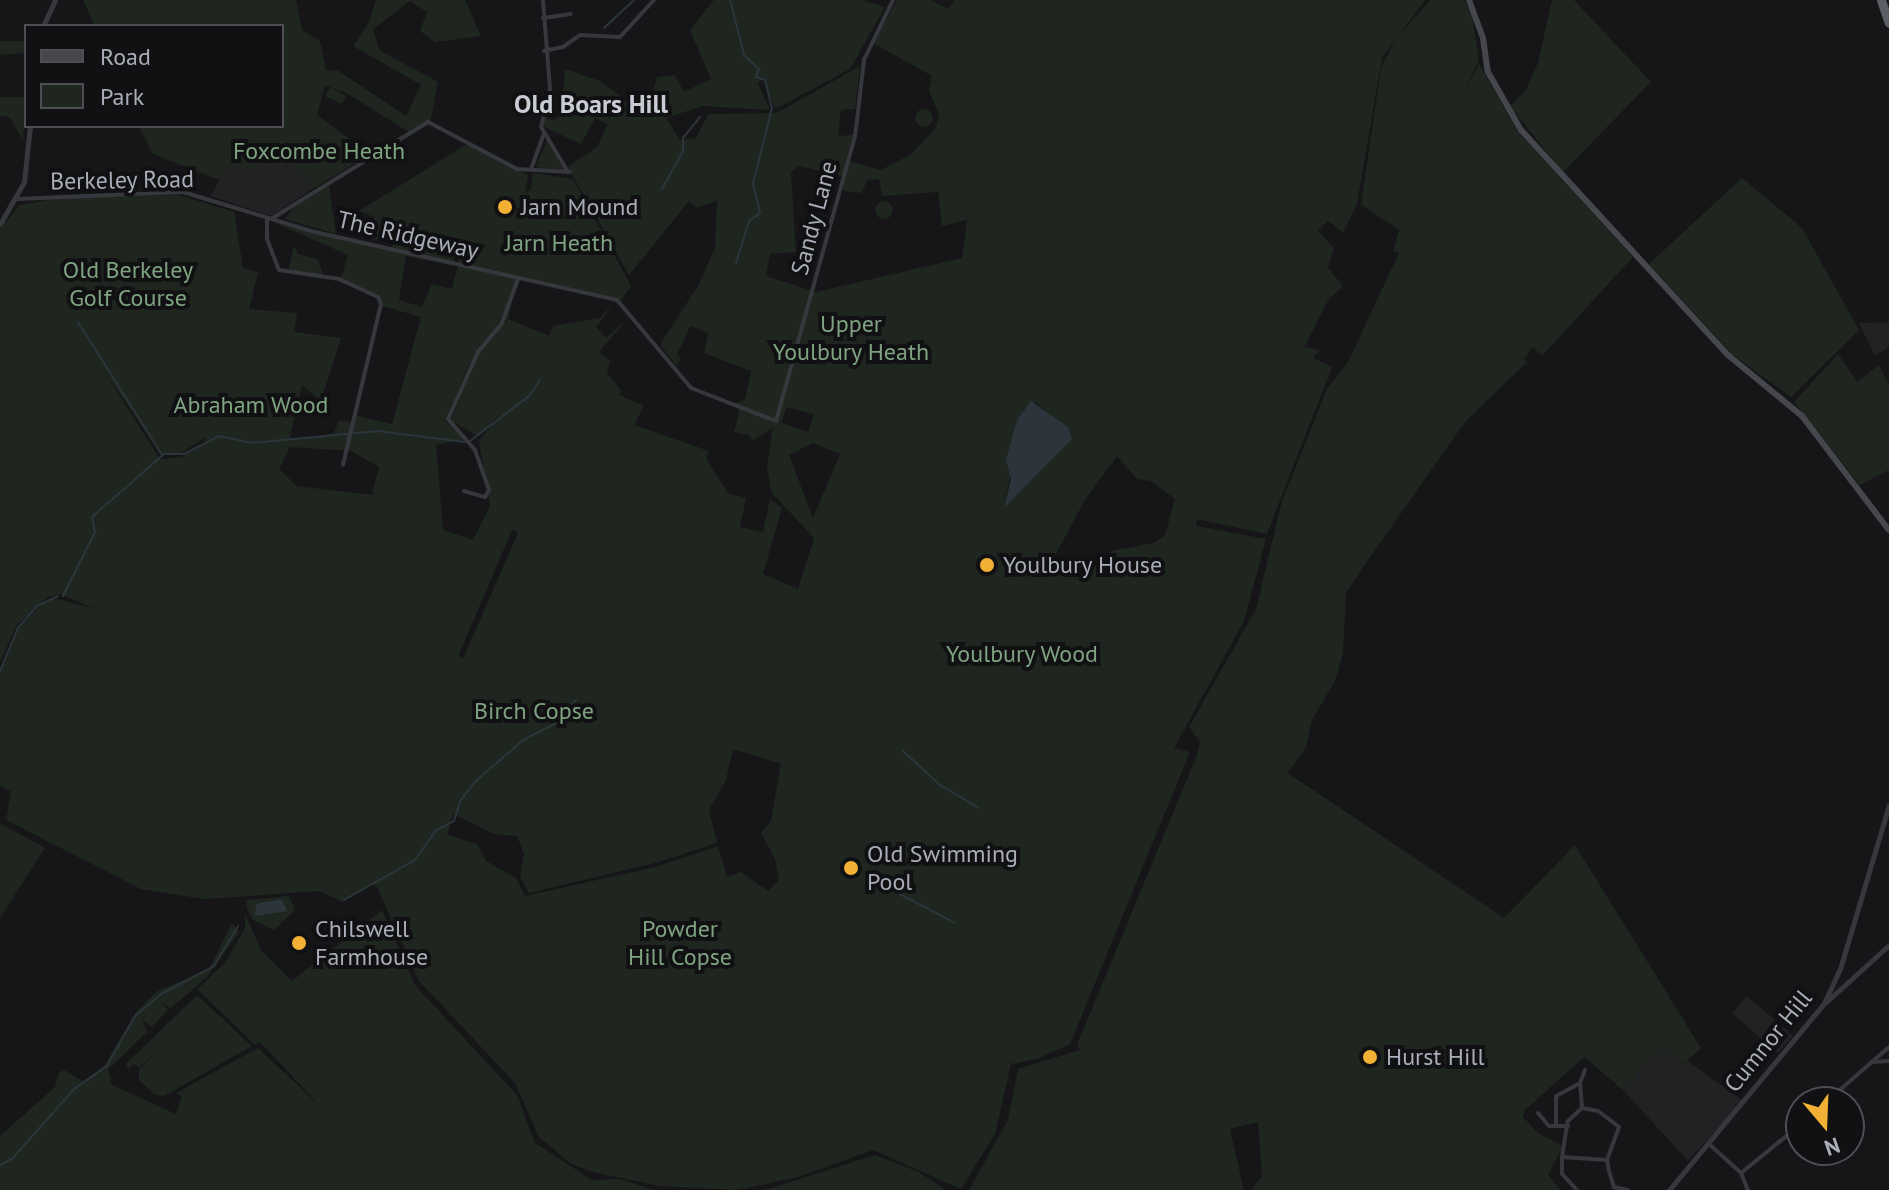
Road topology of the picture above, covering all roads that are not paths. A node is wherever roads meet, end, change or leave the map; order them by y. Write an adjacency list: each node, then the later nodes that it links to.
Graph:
1 (55, 0): 10 (street)
2 (543, 0): 8 (street)
3 (654, 0): 11 (street)
4 (893, 0): 19 (street, Sandy Lane)
5 (1469, 0): 22 (main road)
6 (1881, 0): 9 (highway)
7 (571, 14): 8 (street)
8 (543, 18): 11 (street)
9 (1889, 23)
10 (44, 24)
11 (544, 51): 13 (street)
12 (30, 128): 15 (street)
13 (544, 133): 14 (street); 14 (street)
14 (531, 169): 16 (street)
15 (17, 199): 16 (street, Berkeley Road); 17 (street)
16 (269, 219): 18 (street, The Ridgeway); 20 (street)
17 (0, 224)
18 (518, 279): 19 (street, The Ridgeway); 21 (street)
19 (776, 421)
20 (343, 465)
21 (464, 491)
22 (1889, 530)
23 (1889, 805): 25 (street, Cumnor Hill)
24 (1889, 945): 26 (street)
25 (1835, 982): 26 (street); 27 (street, Cumnor Hill)
26 (1842, 988): 27 (street)
27 (1824, 1003): 39 (street, Cumnor Hill)
28 (1889, 1047): 30 (street)
29 (1889, 1061): 30 (street)
30 (1872, 1062): 33 (street)
31 (1585, 1070): 32 (street)
32 (1580, 1083): 34 (street); 36 (street)
33 (1844, 1086)
34 (1582, 1108): 37 (street); 41 (street)
35 (1538, 1113): 36 (street)
36 (1556, 1126): 37 (street)
37 (1568, 1126): 40 (street)
38 (1785, 1137): 42 (street)
39 (1708, 1143): 42 (street); 46 (street, Cumnor Hill)
40 (1563, 1154): 41 (street); 44 (street)
41 (1607, 1160): 43 (street)
42 (1741, 1173): 47 (street)
43 (1613, 1188): 45 (street)
44 (1577, 1190)
45 (1628, 1190)
46 (1669, 1190)
47 (1748, 1190)

